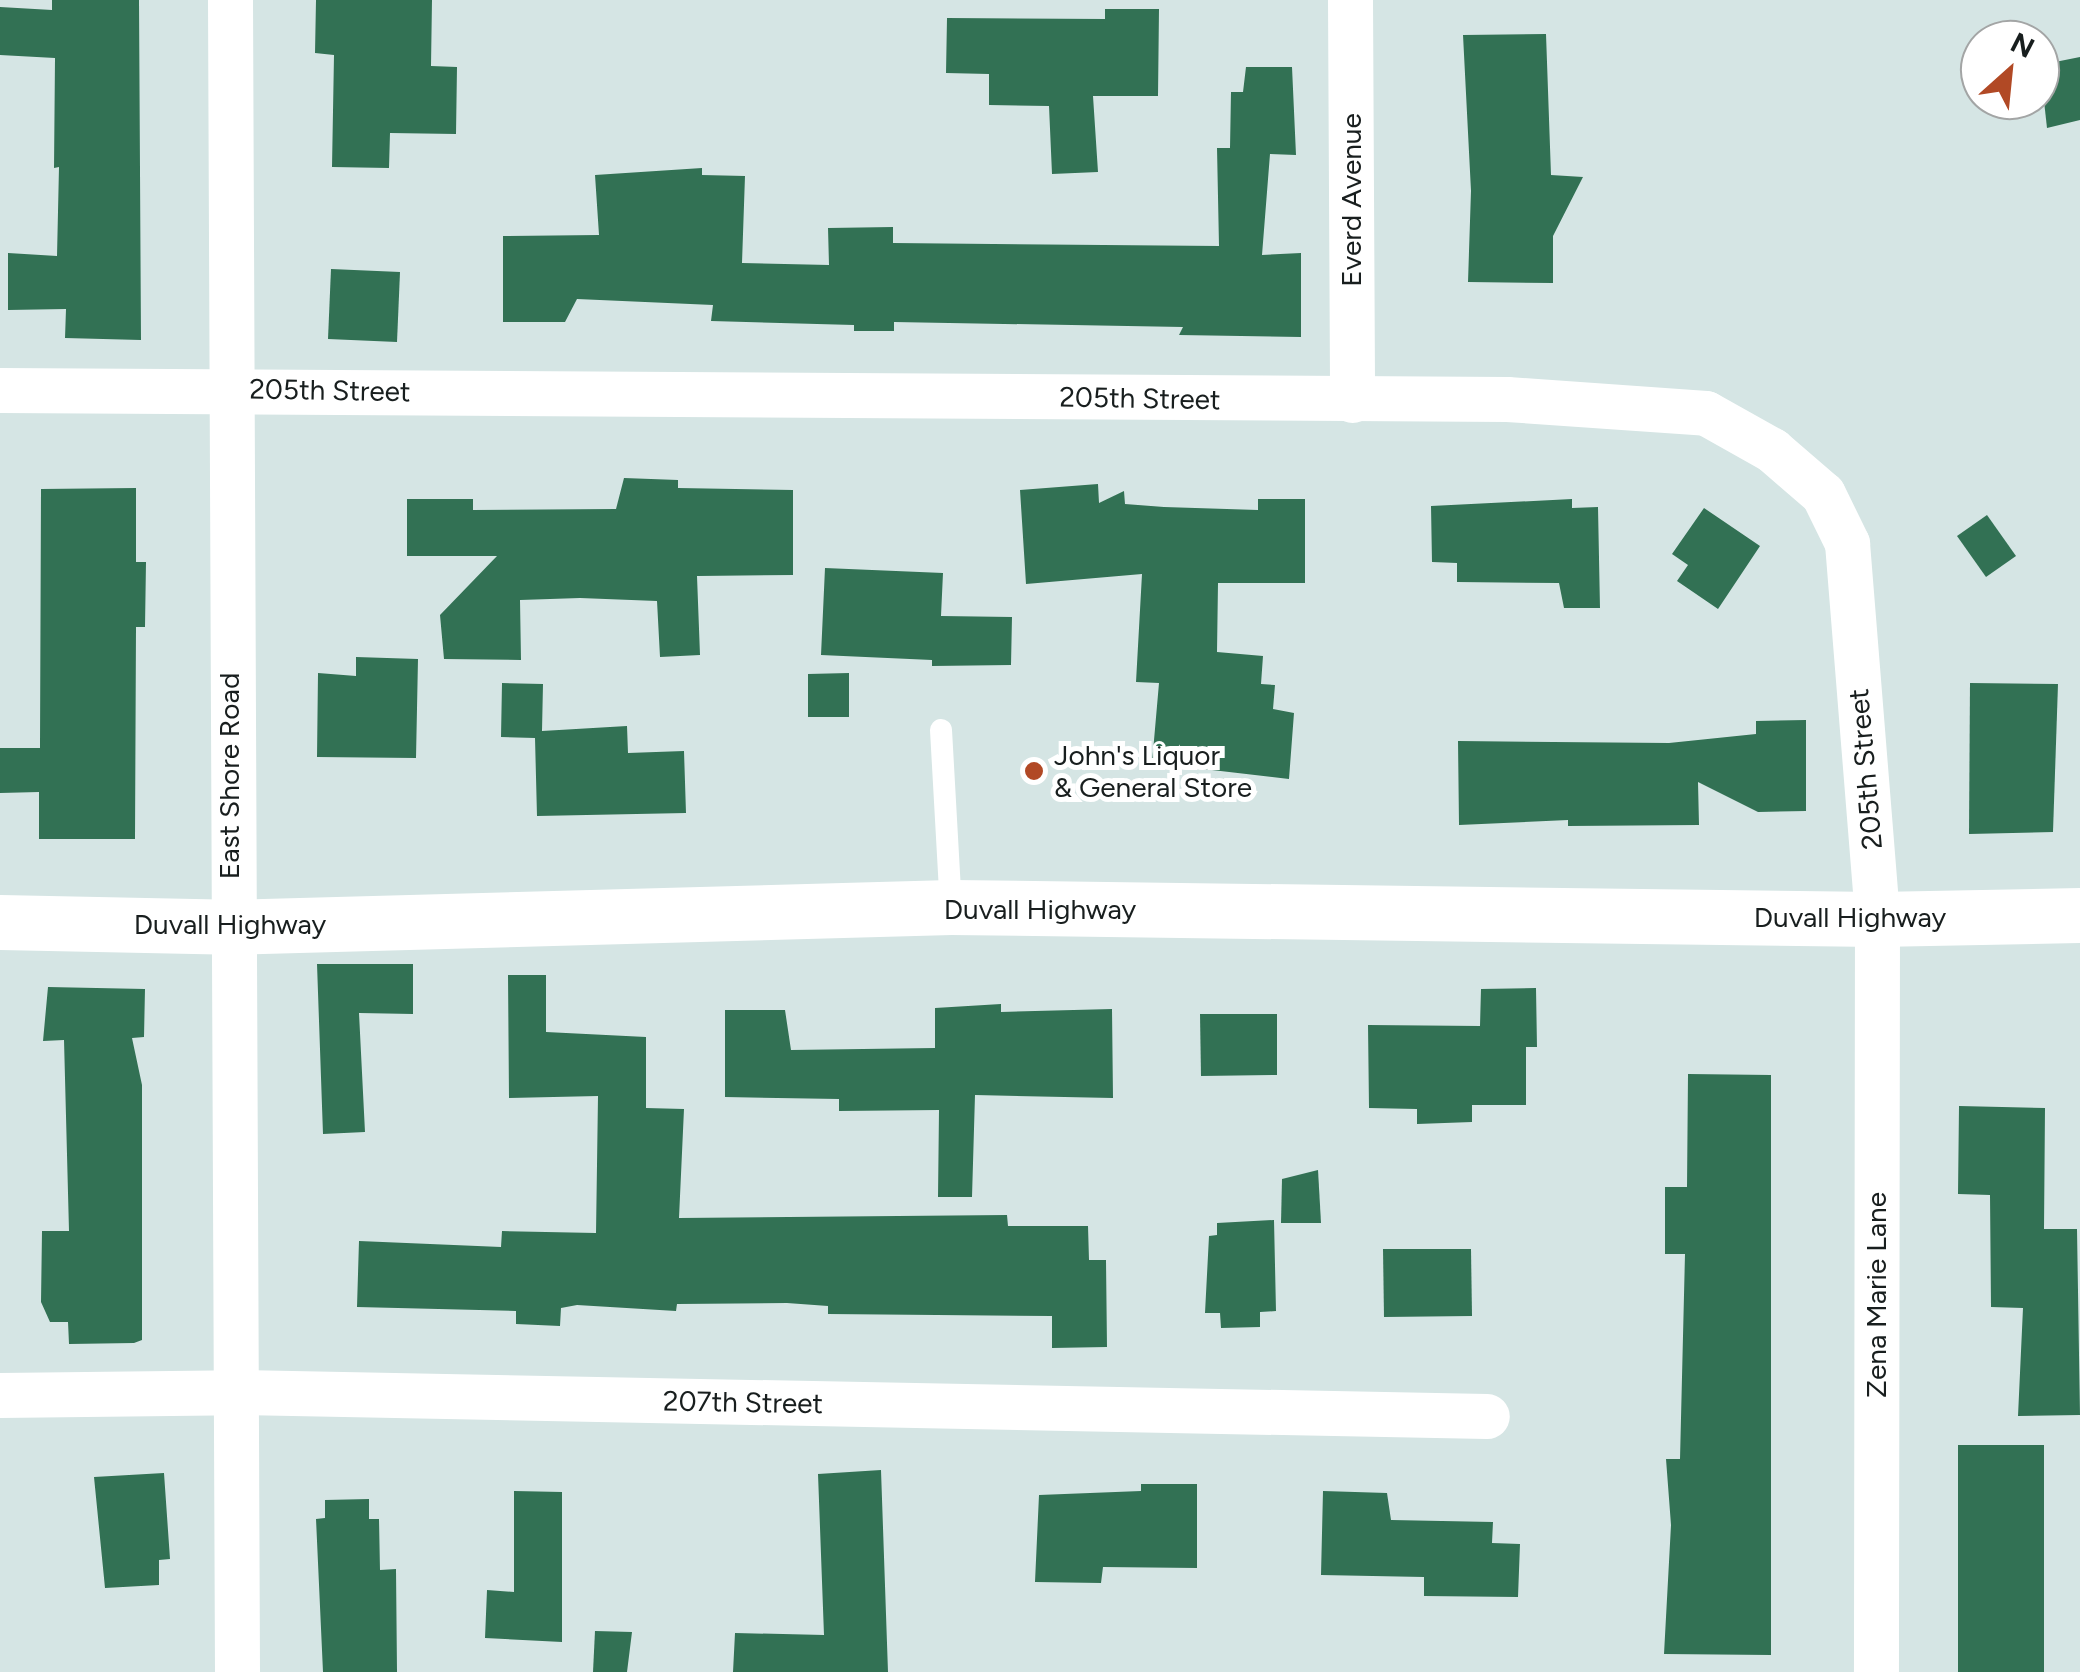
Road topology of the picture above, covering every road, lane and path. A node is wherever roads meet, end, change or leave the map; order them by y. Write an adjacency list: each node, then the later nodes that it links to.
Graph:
1 (230, 0): 3 (street, East Shore Road)
2 (1350, 0): 5 (street, Everd Avenue)
3 (227, 388): 4 (street, 205th Street); 5 (street, 205th Street); 11 (street, East Shore Road)
4 (0, 390)
5 (1352, 400): 9 (street, 205th Street)
6 (942, 730): 7 (lane)
7 (950, 907): 9 (street, Duvall Highway); 11 (street, Duvall Highway)
8 (2080, 915): 9 (street, Duvall Highway)
9 (1877, 919): 16 (street, Zena Marie Lane)
10 (0, 922): 11 (street, Duvall Highway)
11 (230, 927): 12 (street, East Shore Road)
12 (234, 1392): 13 (street, 207th Street); 14 (street, 207th Street); 15 (street, East Shore Road)
13 (0, 1395)
14 (1487, 1416)
15 (236, 1672)
16 (1876, 1672)

